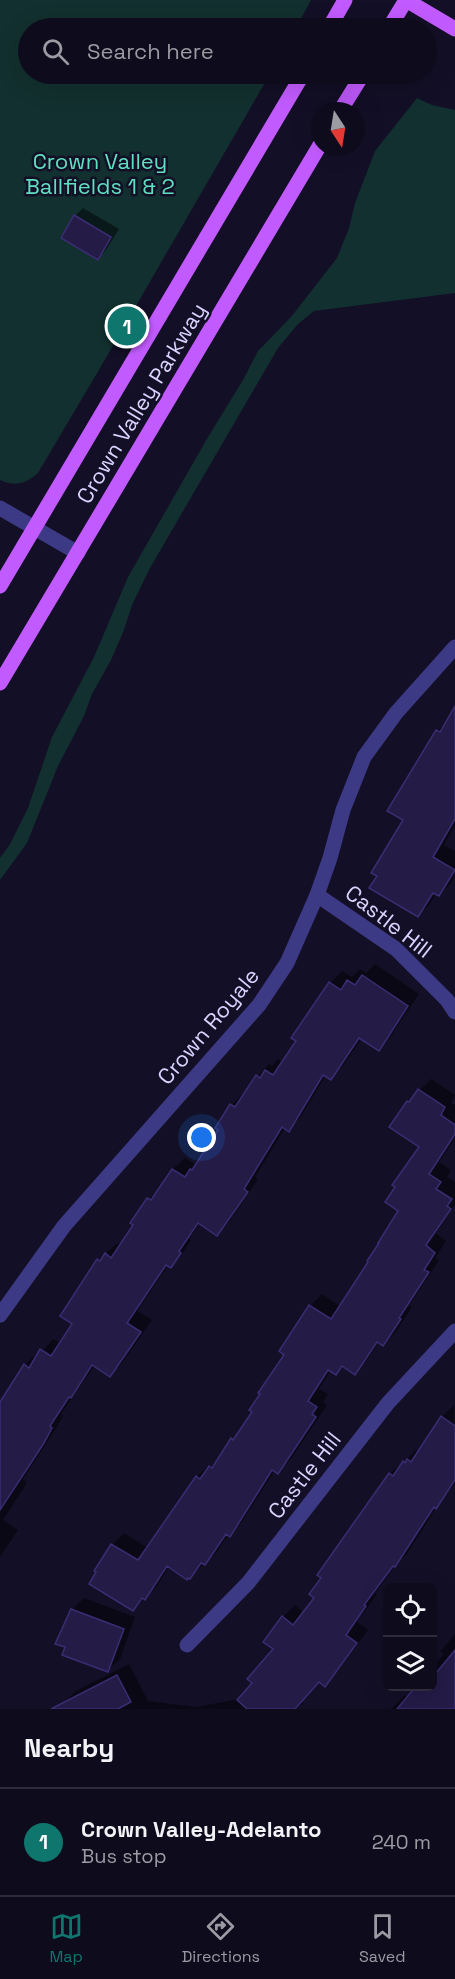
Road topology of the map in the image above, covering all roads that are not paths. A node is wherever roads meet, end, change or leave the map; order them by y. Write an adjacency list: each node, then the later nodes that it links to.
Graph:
1 (345, 0): 3 (main road)
2 (406, 0): 4 (main road); 5 (main road)
3 (335, 18)
4 (395, 18)
5 (436, 18)
6 (437, 18): 7 (main road)
7 (455, 29)
8 (297, 84): 13 (main road, Crown Valley Parkway)
9 (357, 84): 10 (main road)
10 (346, 102)
11 (313, 156): 14 (main road, Crown Valley Parkway)
12 (0, 508): 13 (street)
13 (34, 528): 14 (street); 15 (main road, Crown Valley Parkway)
14 (78, 553): 17 (main road, Crown Valley Parkway)
15 (0, 586)
16 (455, 647): 18 (street, Crown Royale)
17 (0, 683)
18 (317, 895): 19 (street, Castle Hill); 20 (street, Crown Royale)
19 (455, 1012)
20 (0, 1315)
21 (455, 1331): 22 (street, Castle Hill)
22 (187, 1645)

